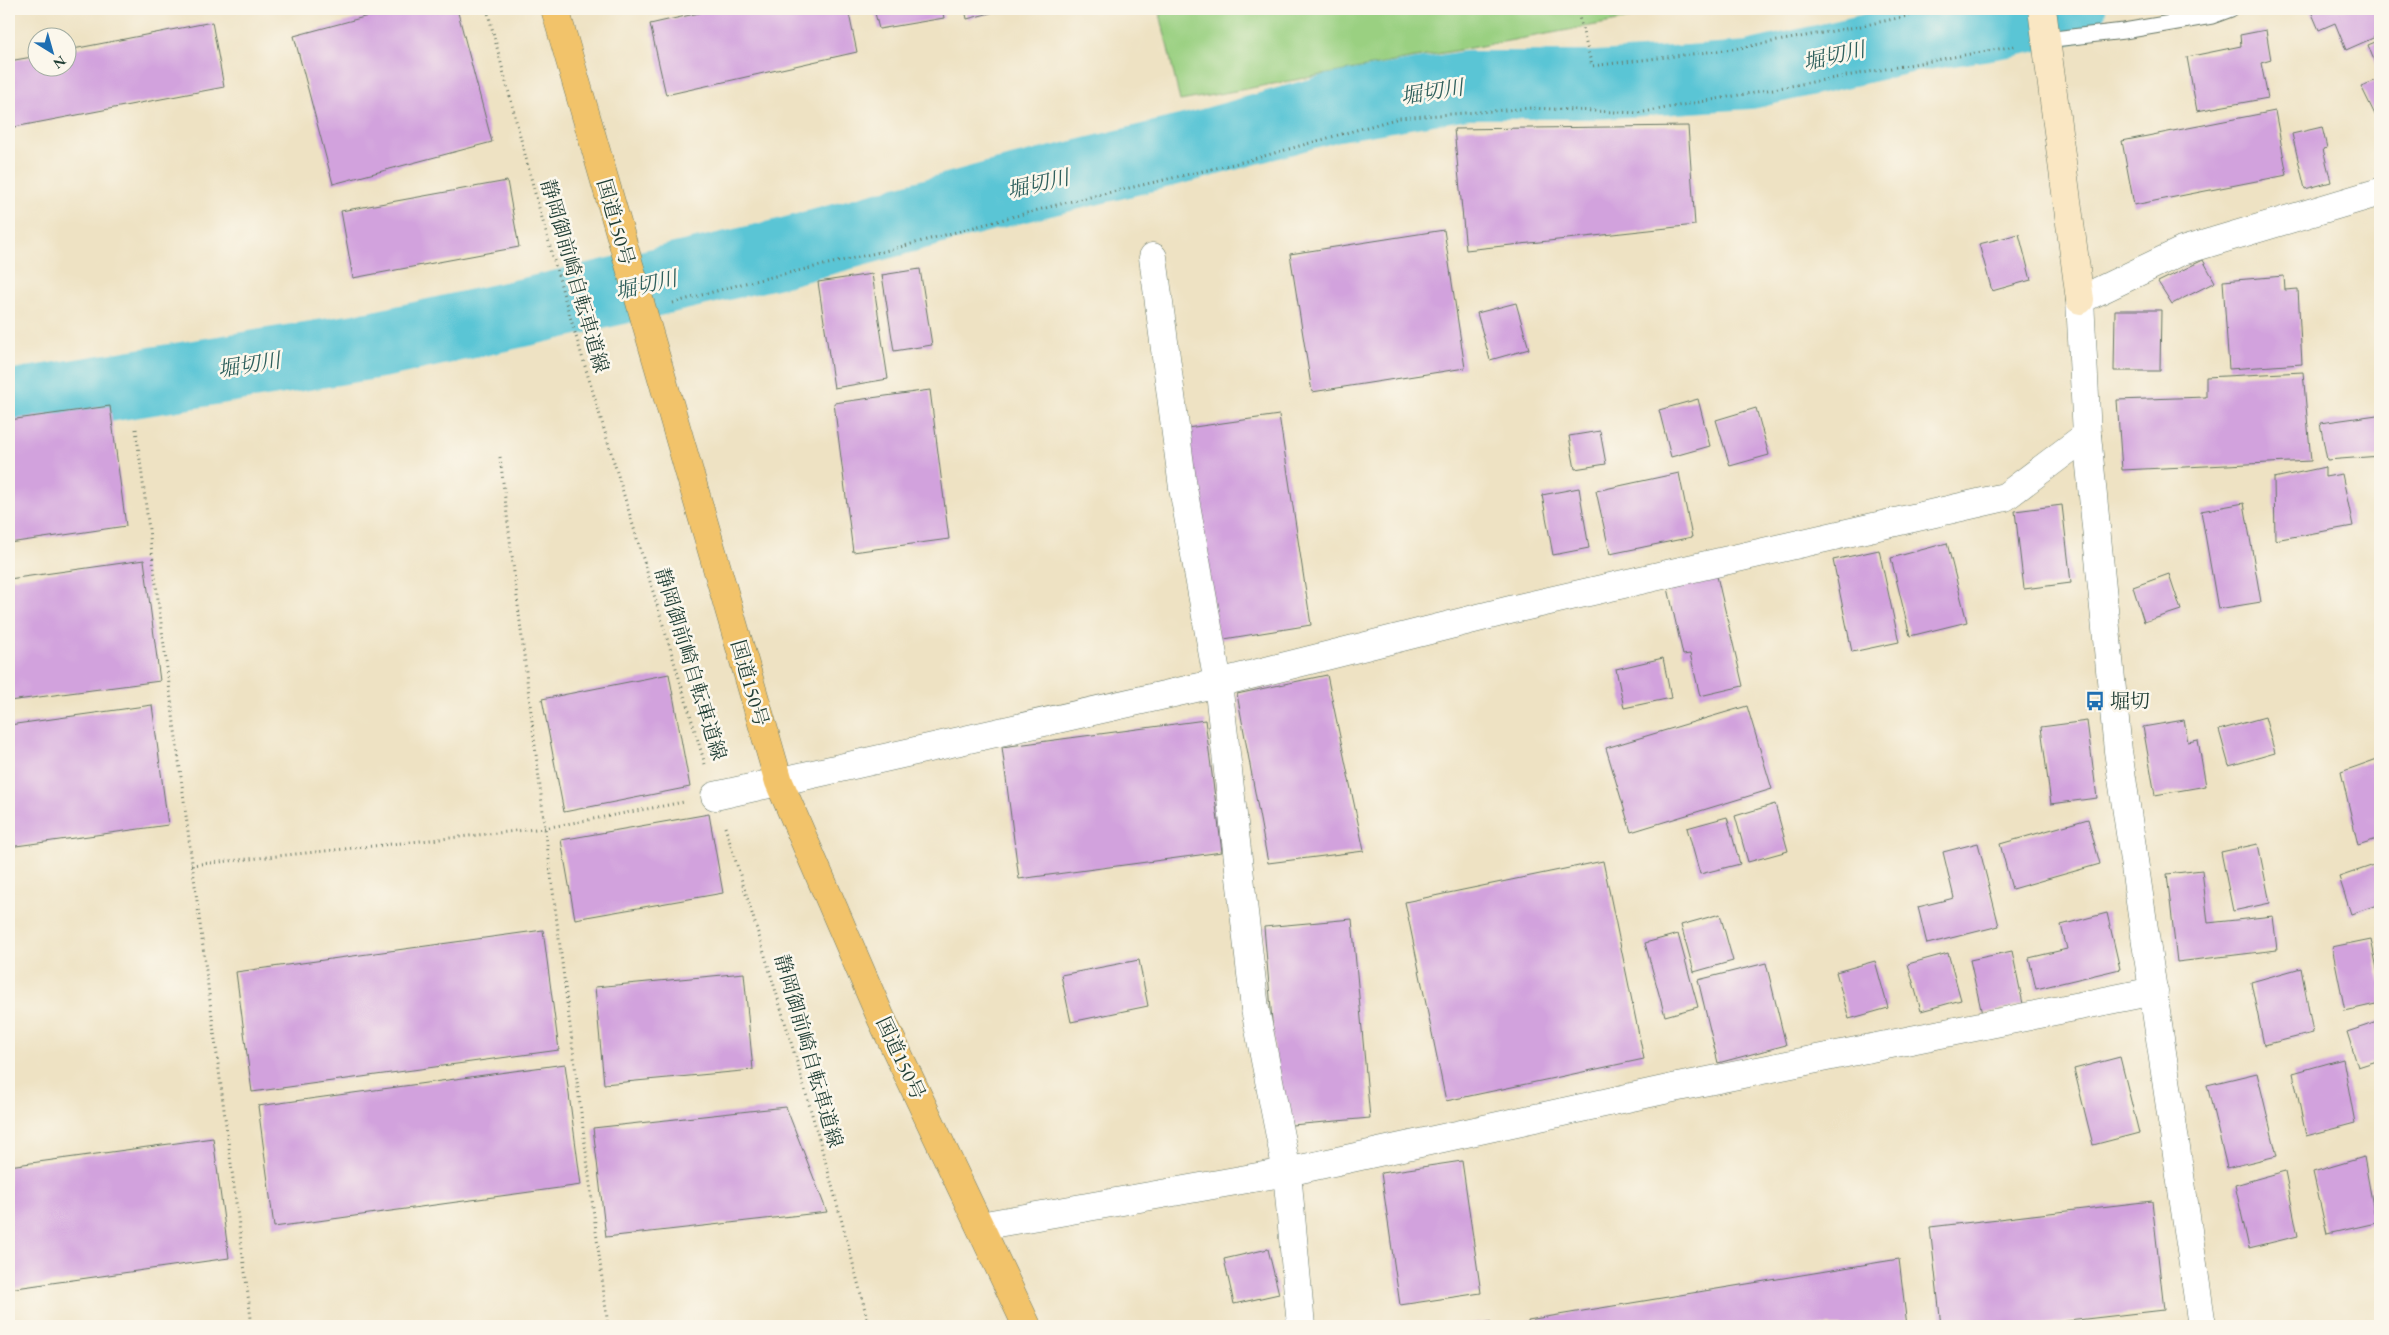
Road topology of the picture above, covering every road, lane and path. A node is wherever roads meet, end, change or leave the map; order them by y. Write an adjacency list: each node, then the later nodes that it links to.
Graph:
1 (488, 9): 17 (path, 静岡御前崎自転車道線)
2 (555, 9): 11 (highway, 国道150号)
3 (1577, 9): 4 (path)
4 (1940, 9)
5 (2042, 9): 7 (street)
6 (2231, 9): 7 (lane)
7 (2045, 40): 10 (street); 11 (path)
8 (2380, 192): 10 (street)
9 (1153, 257): 15 (street)
10 (2080, 300): 13 (street)
11 (641, 312): 16 (highway, 国道150号)
12 (136, 429): 19 (path)
13 (2088, 436): 15 (street); 20 (street)
14 (500, 457): 18 (path)
15 (1218, 683): 16 (street); 21 (street)
16 (779, 782): 17 (street); 22 (highway, 国道150号)
17 (715, 796): 18 (path); 25 (path, 静岡御前崎自転車道線)
18 (545, 828): 19 (path); 24 (path)
19 (191, 865): 23 (path)
20 (2154, 991): 21 (street); 28 (street)
21 (1287, 1172): 22 (street); 27 (street)
22 (980, 1226): 26 (highway, 国道150号)
23 (252, 1326)
24 (608, 1326)
25 (869, 1326)
26 (1027, 1326)
27 (1301, 1326)
28 (2202, 1326)

